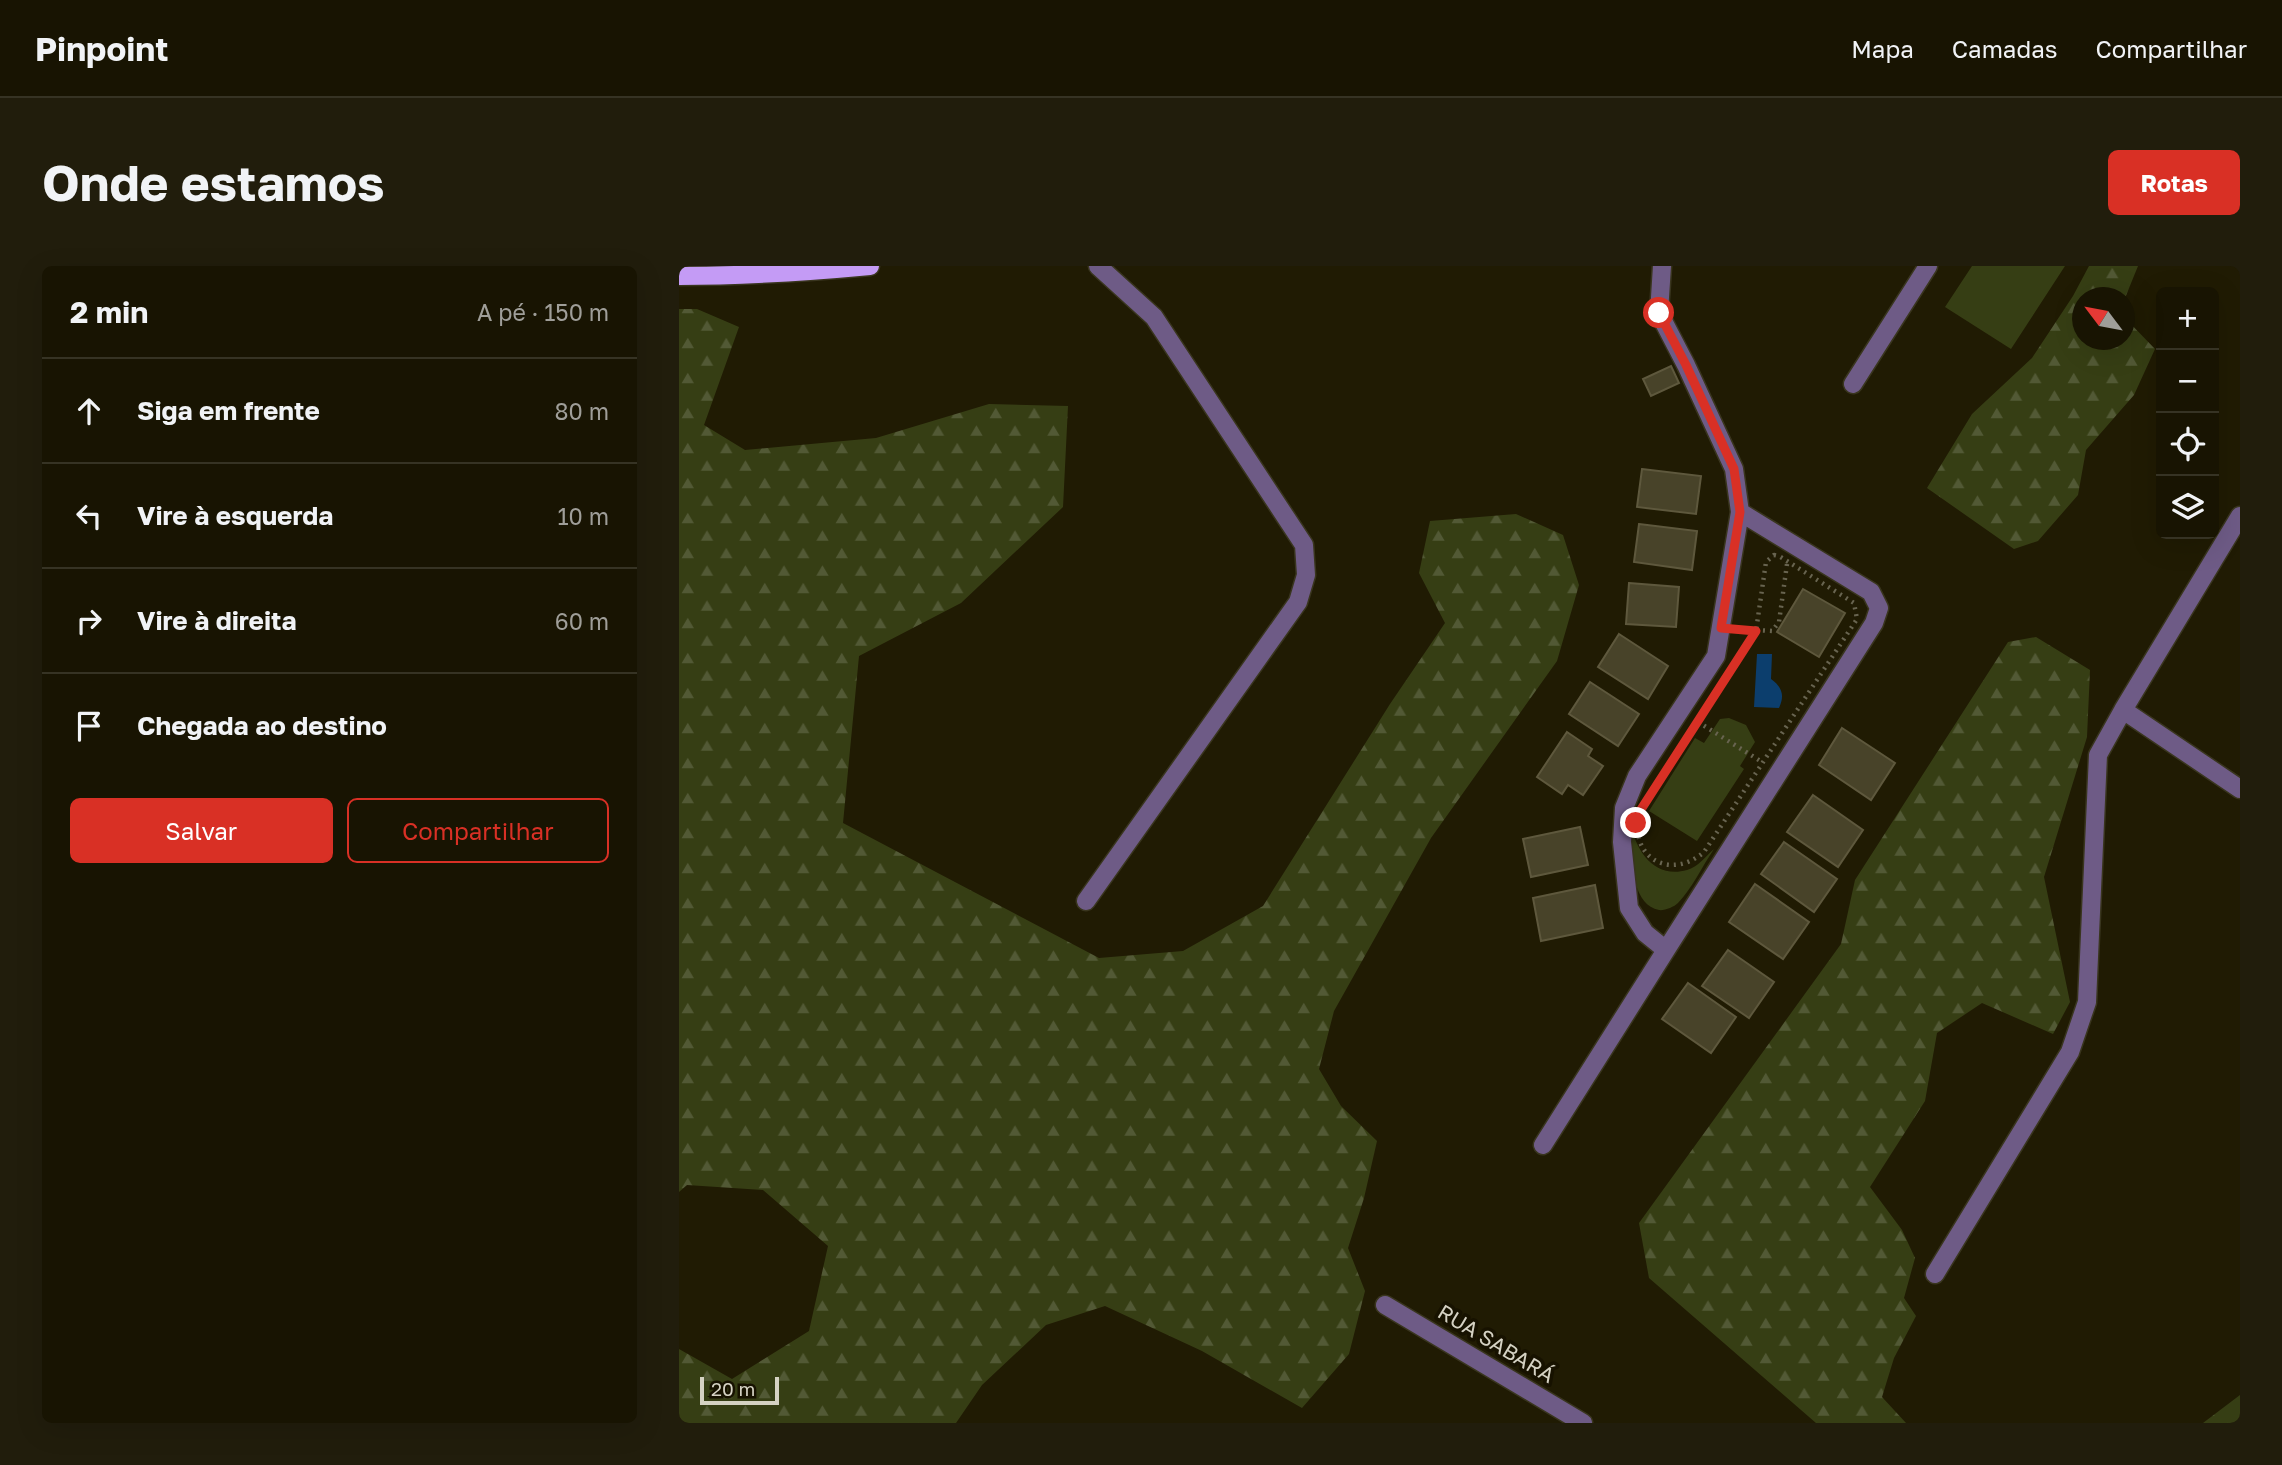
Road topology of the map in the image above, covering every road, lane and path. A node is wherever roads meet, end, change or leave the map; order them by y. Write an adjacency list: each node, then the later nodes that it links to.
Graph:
1 (870, 266): 5 (main road)
2 (1098, 266): 16 (street)
3 (1662, 266): 7 (street)
4 (1928, 266): 6 (street)
5 (679, 276)
6 (1853, 384)
7 (1740, 512): 10 (street); 17 (street)
8 (2240, 516): 12 (street)
9 (1787, 561): 11 (path); 11 (path); 14 (path)
10 (1721, 628): 11 (path); 17 (street)
11 (1756, 631): 13 (path)
12 (2123, 710): 15 (street); 19 (street)
13 (1697, 721): 14 (path); 14 (path)
14 (1763, 763)
15 (2240, 789)
16 (1086, 901)
17 (1665, 950): 18 (street)
18 (1543, 1145)
19 (1935, 1273)
20 (1385, 1305): 21 (street, RUA SABARÁ)
21 (1583, 1423)

